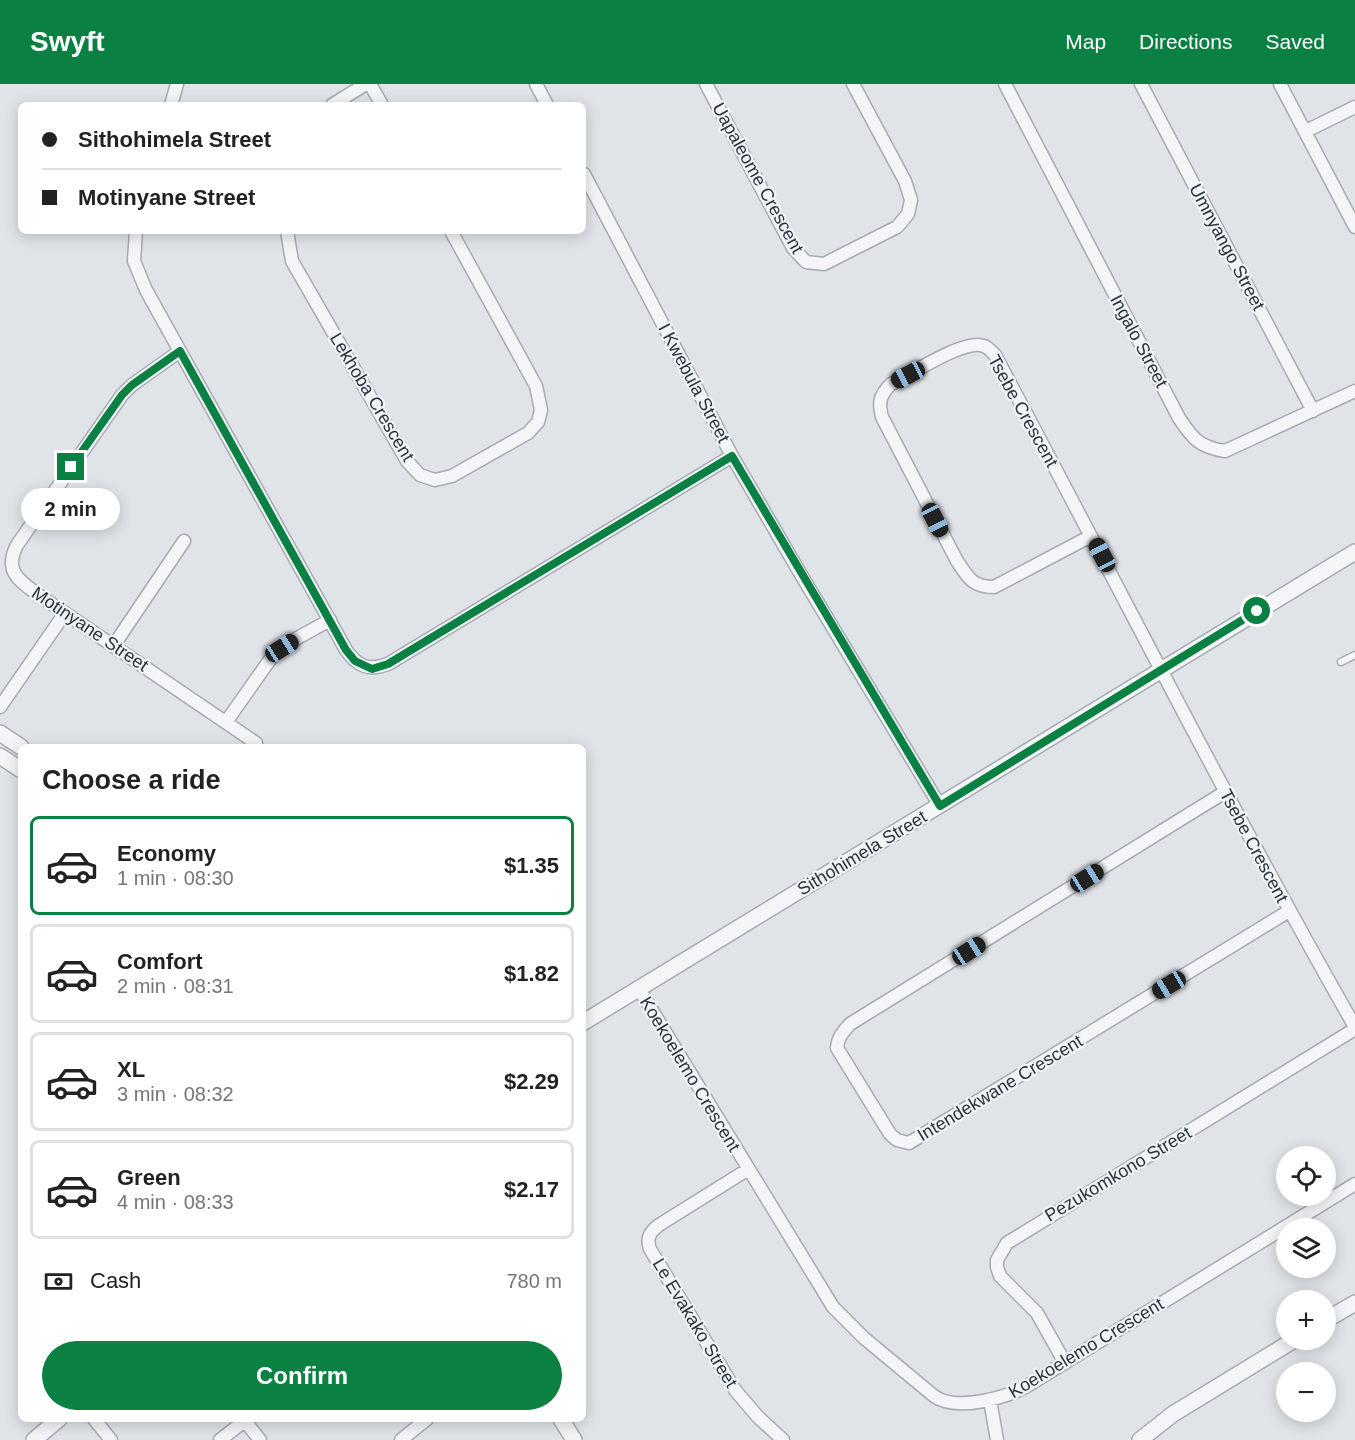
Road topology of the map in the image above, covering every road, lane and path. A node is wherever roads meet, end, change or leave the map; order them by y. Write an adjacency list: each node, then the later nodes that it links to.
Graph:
1 (177, 84): 9 (street)
2 (368, 84): 10 (street); 11 (street)
3 (536, 84): 12 (street)
4 (706, 84): 5 (street, Uapaleome Crescent)
5 (853, 84)
6 (1005, 84): 22 (street, Ingalo Street)
7 (1141, 84): 22 (street, Umnyango Street)
8 (1280, 84): 14 (street)
9 (172, 102)
10 (337, 102)
11 (380, 102)
12 (545, 102)
13 (1355, 107): 14 (street)
14 (1305, 131): 16 (street)
15 (586, 178): 23 (street, I Kwebula Street)
16 (1355, 227)
17 (136, 234): 20 (street)
18 (288, 234): 19 (street, Lekhoba Crescent)
19 (453, 234)
20 (180, 351): 27 (street, Motinyane Street); 28 (street)
21 (1355, 391): 22 (street, Ingalo Street)
22 (1313, 411)
23 (732, 456): 28 (street); 41 (street, I Kwebula Street)
24 (1091, 536): 24 (street, Tsebe Crescent); 32 (street, Tsebe Crescent)
25 (184, 541): 29 (street)
26 (1355, 552): 32 (street, Sithohimela Street)
27 (65, 613): 29 (street, Motinyane Street); 33 (street)
28 (330, 620): 34 (street)
29 (114, 645): 34 (street, Motinyane Street)
30 (1355, 655): 31 (lane)
31 (1341, 662)
32 (1162, 670): 40 (street, Tsebe Crescent); 41 (street, Sithohimela Street)
33 (0, 707)
34 (226, 722): 36 (street, Motinyane Street)
35 (0, 733): 37 (street)
36 (256, 743)
37 (18, 745)
38 (0, 756): 39 (street)
39 (18, 768)
40 (1225, 792): 42 (street, Tsebe Crescent); 42 (street, Intendekwane Crescent)
41 (940, 806): 43 (street, Sithohimela Street)
42 (1289, 912): 45 (street, Tsebe Crescent)
43 (639, 989): 44 (street, Sithohimela Street); 46 (street, Koekoelemo Crescent)
44 (586, 1021)
45 (1355, 1028): 51 (street, Pezukomkono Street)
46 (747, 1170): 52 (street, Koekoelemo Crescent); 65 (street, Le Evakako Street)
47 (1355, 1184): 51 (street, Koekoelemo Crescent)
48 (1355, 1303): 49 (street)
49 (1336, 1314)
50 (1278, 1350): 67 (street)
51 (1065, 1363): 52 (street, Koekoelemo Crescent)
52 (990, 1400): 66 (street)
53 (55, 1422): 59 (street)
54 (96, 1422): 60 (street)
55 (242, 1422): 61 (street)
56 (246, 1422): 62 (street)
57 (424, 1422): 63 (street)
58 (563, 1422): 64 (street)
59 (34, 1440)
60 (111, 1440)
61 (220, 1440)
62 (260, 1440)
63 (401, 1440)
64 (574, 1440)
65 (783, 1440)
66 (997, 1440)
67 (1140, 1440)

